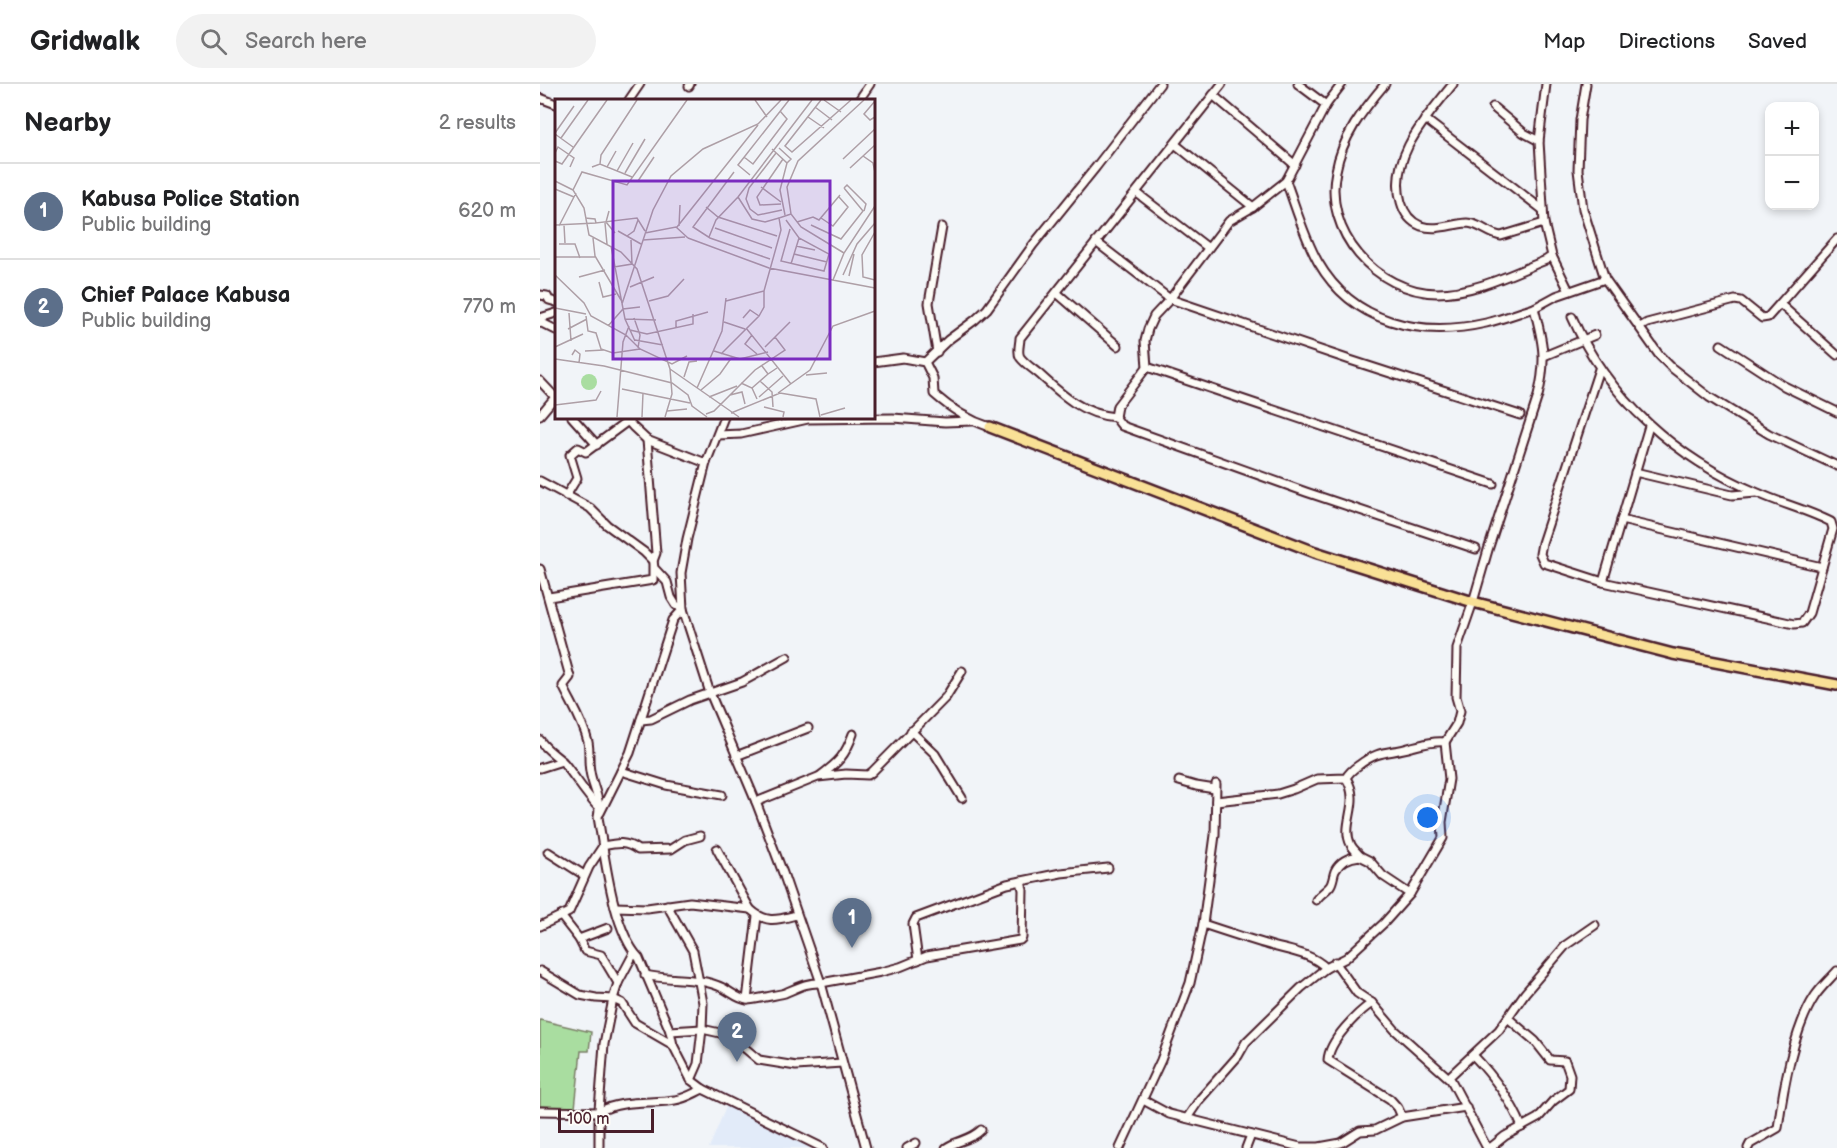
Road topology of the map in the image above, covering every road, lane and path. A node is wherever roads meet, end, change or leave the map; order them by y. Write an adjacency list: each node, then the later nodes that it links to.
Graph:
1 (640, 84): 13 (street)
2 (870, 84): 14 (street)
3 (1160, 84): 50 (street)
4 (1222, 84): 11 (street)
5 (1298, 84): 16 (street)
6 (1342, 84): 16 (street)
7 (1385, 84): 31 (street)
8 (1453, 84): 18 (street)
9 (1546, 84): 19 (street)
10 (1586, 84): 32 (street)
11 (1213, 95): 20 (street); 21 (street)
12 (540, 98): 15 (street)
13 (631, 99)
14 (860, 99)
15 (555, 104)
16 (1326, 105): 21 (street)
17 (1493, 107): 19 (street)
18 (1425, 119): 25 (street); 26 (street)
19 (1539, 141): 25 (street)
20 (1175, 144): 23 (street); 24 (street)
21 (1295, 165): 22 (street)
22 (1286, 181): 24 (street); 39 (street)
23 (1137, 193): 29 (street); 30 (street)
24 (1253, 207): 30 (street)
25 (1543, 210): 26 (street)
26 (1544, 223): 31 (street)
27 (942, 227): 50 (street)
28 (1837, 239): 38 (street)
29 (1096, 242): 34 (street); 36 (street)
30 (1208, 247): 36 (street)
31 (1552, 256): 33 (street)
32 (1605, 279): 33 (street); 44 (street)
33 (1569, 291): 39 (street)
34 (1056, 293): 49 (street); 62 (street)
35 (540, 295): 37 (street)
36 (1170, 299): 55 (street); 61 (street)
37 (555, 302)
38 (1780, 304): 44 (street); 51 (street)
39 (1533, 308): 52 (street)
40 (555, 312): 42 (street)
41 (1572, 317): 47 (street)
42 (540, 318)
43 (540, 322): 45 (street)
44 (1640, 327): 74 (street)
45 (555, 330)
46 (1595, 335): 47 (street)
47 (1582, 340): 52 (street); 56 (street)
48 (1721, 345): 59 (street)
49 (1118, 346)
50 (937, 352): 53 (street)
51 (1837, 355)
52 (1544, 356): 87 (street)
53 (925, 362): 54 (street); 67 (street)
54 (874, 363)
55 (1147, 367): 62 (street); 77 (street)
56 (1599, 369): 68 (street); 85 (street)
57 (540, 381): 58 (street)
58 (555, 400): 60 (street)
59 (1837, 412)
60 (540, 414)
61 (1520, 415)
62 (1115, 417): 81 (street)
63 (573, 418): 72 (street)
64 (724, 418): 70 (street)
65 (626, 419): 71 (street); 72 (street)
66 (790, 420): 67 (street); 70 (street)
67 (972, 422): 69 (street)
68 (1649, 426): 75 (street); 78 (street)
69 (990, 427): 87 (main road)
70 (718, 435): 73 (street)
71 (647, 440): 73 (street); 82 (street)
72 (597, 445): 79 (street)
73 (706, 463): 88 (street)
74 (1837, 466)
75 (1635, 472): 78 (street); 80 (street)
76 (540, 481): 79 (street)
77 (1493, 484)
78 (1757, 493): 83 (street)
79 (566, 496): 82 (street)
80 (1621, 520): 83 (street); 85 (street)
81 (1476, 549)
82 (653, 561): 86 (street); 88 (street)
83 (1822, 567): 85 (street)
84 (540, 569): 86 (street)
85 (1603, 582)
86 (549, 597): 111 (street)
87 (1473, 602): 91 (main road); 98 (street)
88 (683, 609): 92 (street); 93 (street)
89 (787, 657): 92 (street)
90 (962, 671): 95 (street)
91 (1837, 685)
92 (710, 693): 93 (street); 99 (street)
93 (641, 720): 102 (street)
94 (808, 728): 99 (street)
95 (911, 731): 103 (street); 107 (street)
96 (853, 734): 103 (street)
97 (540, 740): 100 (street)
98 (1445, 742): 104 (street); 121 (street)
99 (736, 756): 110 (street)
100 (562, 761): 101 (street); 111 (street)
101 (540, 768)
102 (621, 771): 106 (street); 109 (street)
103 (818, 777): 110 (street)
104 (1346, 778): 108 (street); 117 (street)
105 (1179, 781): 108 (street)
106 (722, 795)
107 (962, 798)
108 (1216, 801): 129 (street)
109 (607, 802): 111 (street); 112 (street)
110 (756, 802): 126 (street)
111 (599, 805): 112 (street)
112 (598, 817): 114 (street)
113 (700, 836): 114 (street)
114 (603, 846): 119 (street); 124 (street)
115 (717, 849): 125 (street)
116 (548, 852): 119 (street)
117 (1360, 856): 121 (street); 122 (street)
118 (1108, 868): 120 (street)
119 (584, 875): 127 (street)
120 (1021, 881): 135 (street); 135 (street)
121 (1410, 894): 136 (street)
122 (1316, 900)
123 (667, 905): 124 (street); 125 (street); 141 (street)
124 (615, 907): 134 (street)
125 (750, 909): 128 (street)
126 (796, 915): 128 (street); 143 (street)
127 (561, 916): 131 (street); 133 (street)
128 (756, 916): 145 (street)
129 (1203, 924): 137 (street); 156 (street)
130 (1595, 925): 147 (street)
131 (540, 926)
132 (608, 928): 133 (street)
133 (579, 939): 142 (street)
134 (634, 953): 140 (street); 142 (street)
135 (918, 960): 143 (street)
136 (1335, 962): 137 (street); 146 (street)
137 (1326, 968): 161 (street)
138 (540, 971): 144 (street)
139 (1837, 971): 174 (street)
140 (645, 975): 141 (street); 149 (street)
141 (699, 981): 145 (street); 148 (street)
142 (618, 983): 144 (street)
143 (820, 983): 145 (street); 152 (street)
144 (613, 999): 150 (street); 159 (street)
145 (747, 1000)
146 (1372, 1003): 153 (street); 160 (street)
147 (1509, 1019): 151 (street); 162 (street)
148 (702, 1029): 149 (street); 152 (street); 154 (street)
149 (670, 1031): 150 (street)
150 (673, 1045): 154 (street)
151 (1473, 1055): 153 (street); 162 (street)
152 (842, 1063): 168 (street)
153 (1449, 1077): 157 (street)
154 (691, 1080): 155 (street)
155 (703, 1089): 159 (street); 167 (street)
156 (1143, 1100): 161 (street); 171 (street)
157 (1466, 1107): 160 (street); 173 (street)
158 (540, 1111): 159 (street)
159 (599, 1112): 166 (street)
160 (1402, 1117): 164 (street)
161 (1187, 1118): 164 (street)
162 (1522, 1127): 173 (street)
163 (981, 1130): 170 (street)
164 (1251, 1135): 172 (street)
165 (916, 1143): 169 (street)
166 (599, 1148)
167 (823, 1148)
168 (866, 1148)
169 (907, 1148)
170 (946, 1148)
171 (1120, 1148)
172 (1246, 1148)
173 (1488, 1148)
174 (1748, 1148)

